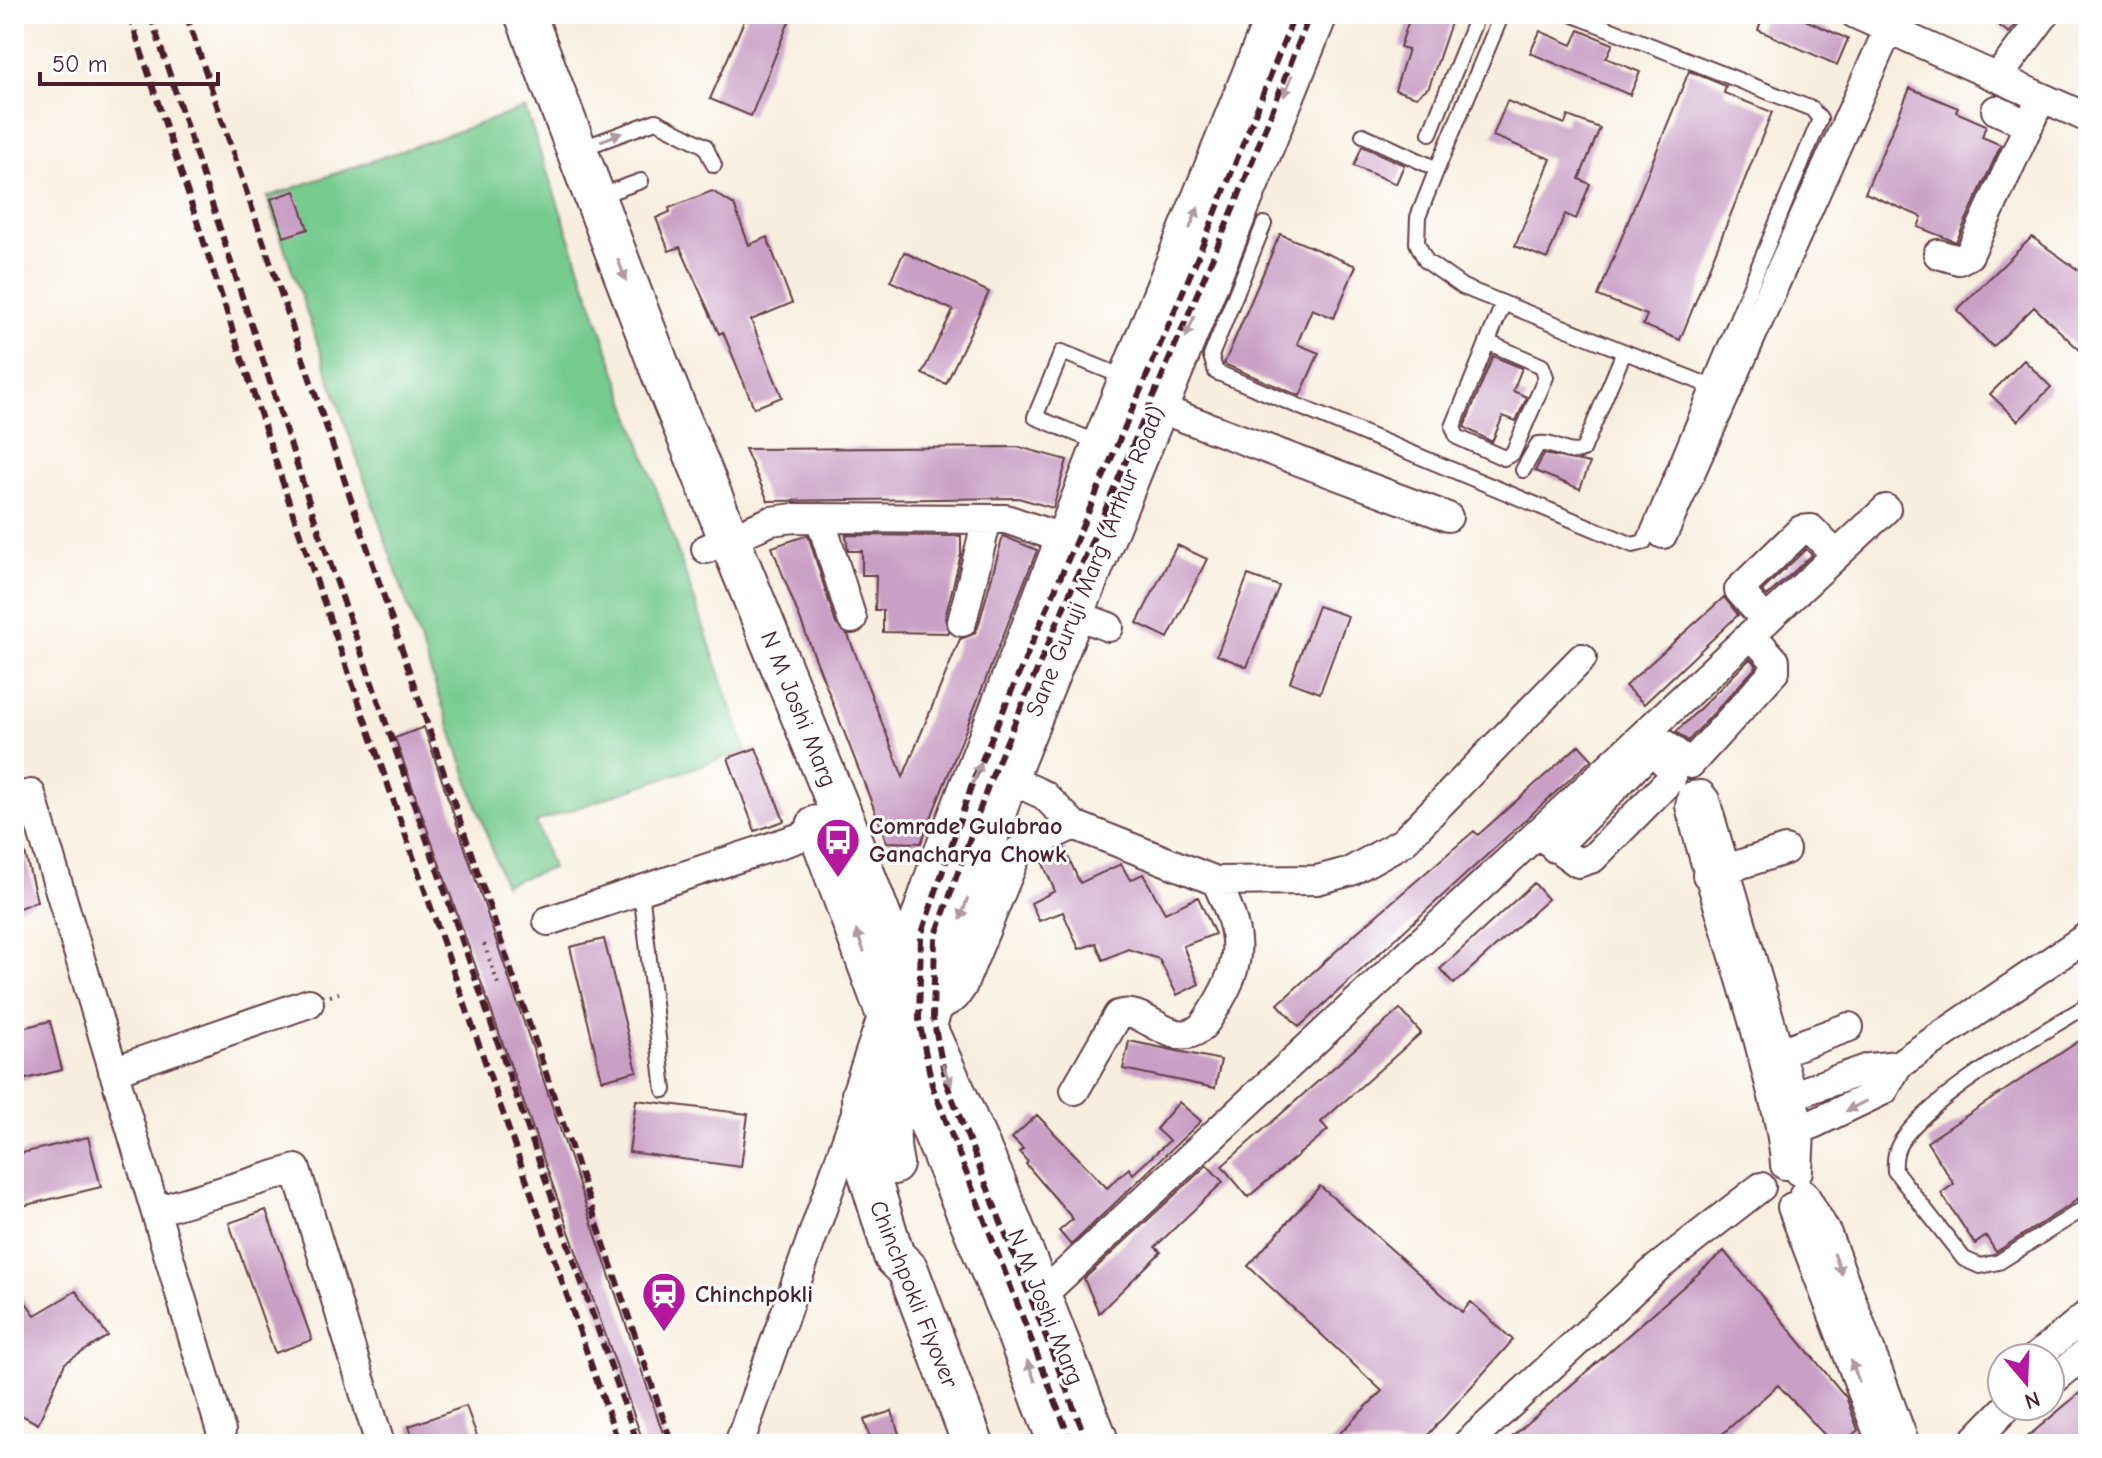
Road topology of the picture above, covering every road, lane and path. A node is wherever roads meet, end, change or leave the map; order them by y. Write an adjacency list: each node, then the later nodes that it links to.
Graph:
1 (498, 14): 10 (main road, N M Joshi Marg)
2 (1277, 14): 18 (main road, Sane Guruji Marg (Arthur Road))
3 (1317, 14): 18 (main road, Sane Guruji Marg (Arthur Road), one-way to 18)
4 (1478, 14): 16 (lane)
5 (1502, 14): 21 (lane)
6 (1571, 14): 31 (lane)
7 (1855, 14): 9 (street)
8 (2045, 14): 11 (street)
9 (1895, 21): 11 (street); 31 (street)
10 (524, 37): 19 (main road, N M Joshi Marg); 29 (main road, N M Joshi Marg)
11 (1998, 77): 12 (street)
12 (2041, 98): 14 (street); 15 (street)
13 (1996, 110): 15 (street)
14 (2088, 118)
15 (2029, 125): 25 (street)
16 (1430, 133)
17 (1363, 135): 21 (lane)
18 (1246, 141): 30 (main road, Sane Guruji Marg (Arthur Road))
19 (576, 150): 20 (lane, one-way to 20); 23 (main road, N M Joshi Marg)
20 (714, 165)
21 (1437, 169): 26 (lane)
22 (641, 181): 23 (lane)
23 (595, 198): 29 (main road, N M Joshi Marg, one-way to 29)
24 (1264, 224): 31 (lane)
25 (1938, 254)
26 (1503, 304): 27 (lane); 28 (lane)
27 (1487, 342): 27 (lane)
28 (1624, 352): 31 (lane); 33 (lane)
29 (652, 383): 40 (main road, N M Joshi Marg)
30 (1148, 383): 32 (main road, Sane Guruji Marg (Arthur Road)); 32 (lane); 35 (street); 42 (main road, Sane Guruji Marg (Arthur Road))
31 (1718, 390): 38 (street)
32 (1103, 444): 39 (main road, Sane Guruji Marg (Arthur Road))
33 (1523, 470)
34 (1886, 509): 41 (street)
35 (1448, 517)
36 (820, 518): 37 (street); 40 (street); 43 (street)
37 (987, 519): 39 (street); 44 (street)
38 (1663, 534)
39 (1067, 540): 42 (main road, Sane Guruji Marg (Arthur Road))
40 (717, 544): 52 (main road, N M Joshi Marg); 56 (main road, N M Joshi Marg)
41 (1836, 555): 45 (street); 45 (street)
42 (1075, 614): 47 (main road, Sane Guruji Marg (Arthur Road))
43 (852, 619)
44 (962, 622)
45 (1759, 627): 48 (street); 48 (street)
46 (1582, 658): 57 (street)
47 (1032, 673): 49 (main road, Sane Guruji Marg (Arthur Road)); 55 (main road, Sane Guruji Marg (Arthur Road), one-way to 47)
48 (1646, 740): 53 (street); 53 (street)
49 (1007, 778): 51 (street); 66 (main road, Sane Guruji Marg (Arthur Road), one-way to 66)
50 (23, 796): 71 (street)
51 (1074, 825): 57 (street); 66 (street)
52 (819, 831): 56 (main road, N M Joshi Marg); 58 (street)
53 (1546, 840): 82 (street)
54 (1786, 855): 68 (street)
55 (939, 867): 56 (main road); 62 (main road, Sane Guruji Marg (Arthur Road))
56 (852, 879): 62 (main road, N M Joshi Marg); 66 (main road, N M Joshi Marg, one-way to 56)
57 (1216, 881): 73 (street)
58 (641, 890): 59 (street); 72 (lane)
59 (548, 921)
60 (2088, 936): 69 (street)
61 (484, 944): 63 (path)
62 (904, 978): 66 (main road, N M Joshi Marg)
63 (499, 987)
64 (309, 1003): 71 (street)
65 (2088, 1005): 79 (lane)
66 (915, 1019): 70 (main road, Sane Guruji Marg (Arthur Road)); 75 (main road, Sane Guruji Marg (Arthur Road)); 82 (main road, N M Joshi Marg, one-way to 82)
67 (1849, 1027): 68 (street)
68 (1772, 1055): 74 (street)
69 (1898, 1065): 74 (street); 76 (street, one-way to 76)
70 (906, 1067): 75 (main road, Sane Guruji Marg (Arthur Road)); 77 (main road, N M Joshi Marg)
71 (113, 1071): 80 (street)
72 (664, 1090)
73 (1075, 1090)
74 (1784, 1099): 76 (street)
75 (876, 1104): 78 (main road); 81 (main road, Chinchpokli Flyover); 91 (street)
76 (1794, 1168): 95 (street); 96 (street, one-way to 76); 97 (street, one-way to 97)
77 (952, 1174): 78 (main road); 84 (main road, N M Joshi Marg)
78 (899, 1192): 81 (main road)
79 (2088, 1206)
80 (156, 1211): 89 (street); 90 (street)
81 (910, 1275): 92 (main road, Chinchpokli Flyover)
82 (1042, 1294): 84 (street); 94 (main road, N M Joshi Marg)
83 (2088, 1314): 85 (street)
84 (1013, 1323): 93 (main road, N M Joshi Marg, one-way to 84)
85 (2054, 1342)
86 (2088, 1351): 87 (street)
87 (2066, 1370)
88 (1992, 1422): 98 (street)
89 (221, 1431)
90 (380, 1444)
91 (739, 1444)
92 (973, 1444)
93 (1059, 1444)
94 (1099, 1444)
95 (1467, 1444)
96 (1882, 1444)
97 (1905, 1444)
98 (1971, 1444)

